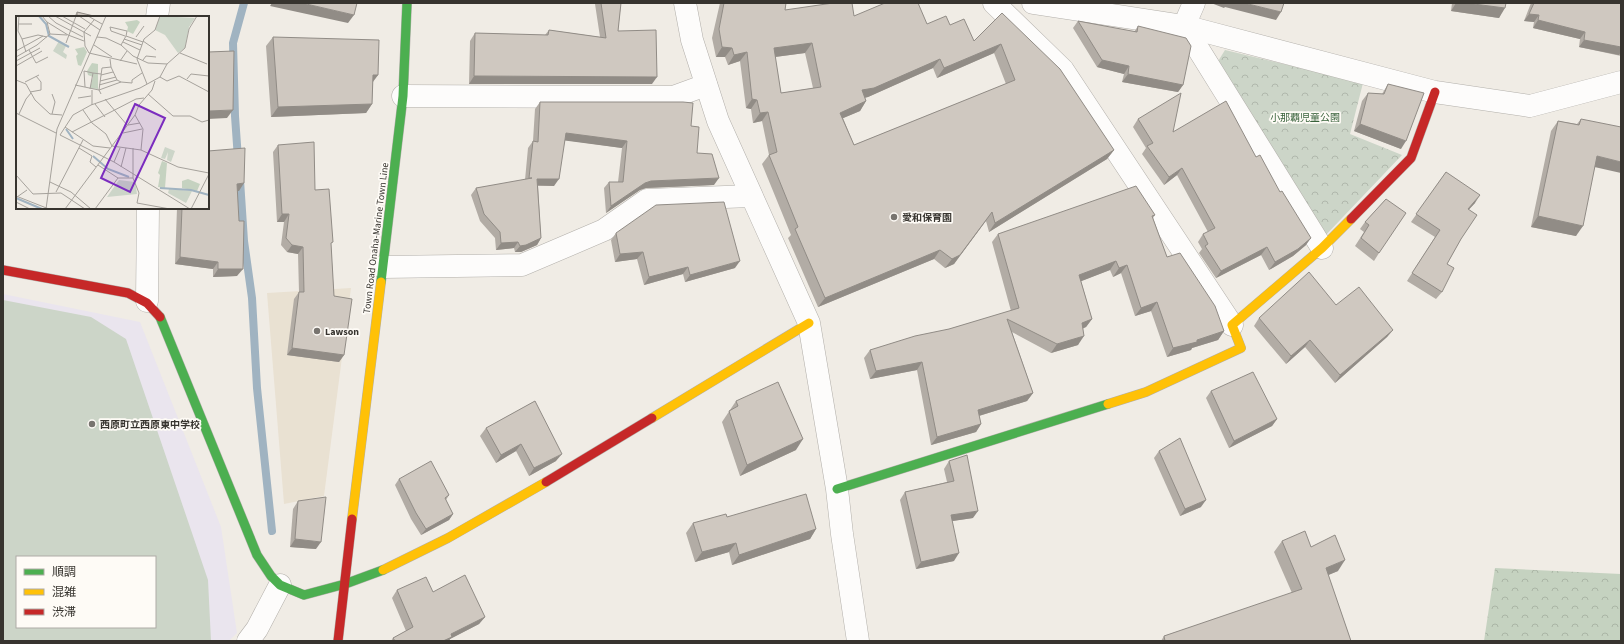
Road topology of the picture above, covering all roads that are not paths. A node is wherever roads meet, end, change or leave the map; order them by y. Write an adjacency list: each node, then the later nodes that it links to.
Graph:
1 (159, 3): 7 (street)
2 (407, 3): 12 (street, Town Road Onaha-Marine Town Line)
3 (685, 3): 10 (street)
4 (994, 3): 20 (street)
5 (1033, 3): 8 (street)
6 (1194, 3): 8 (street)
7 (157, 16)
8 (1184, 26): 11 (street); 15 (street)
9 (1621, 82): 11 (street)
10 (706, 84): 12 (street); 13 (street)
11 (1436, 92): 15 (street)
12 (403, 96): 16 (street, Town Road Onaha-Marine Town Line)
13 (752, 196): 16 (street); 19 (street)
14 (148, 209): 18 (street)
15 (1322, 248): 20 (street)
16 (383, 267): 22 (street, Town Road Onaha-Marine Town Line)
17 (3, 270): 18 (street)
18 (147, 301): 23 (street)
19 (809, 323): 21 (street); 22 (street)
20 (1232, 325): 21 (street)
21 (836, 489): 26 (street)
22 (345, 584): 23 (street); 25 (street, Town Road Onaha-Marine Town Line)
23 (280, 585): 24 (street)
24 (248, 641)
25 (338, 641)
26 (858, 641)

